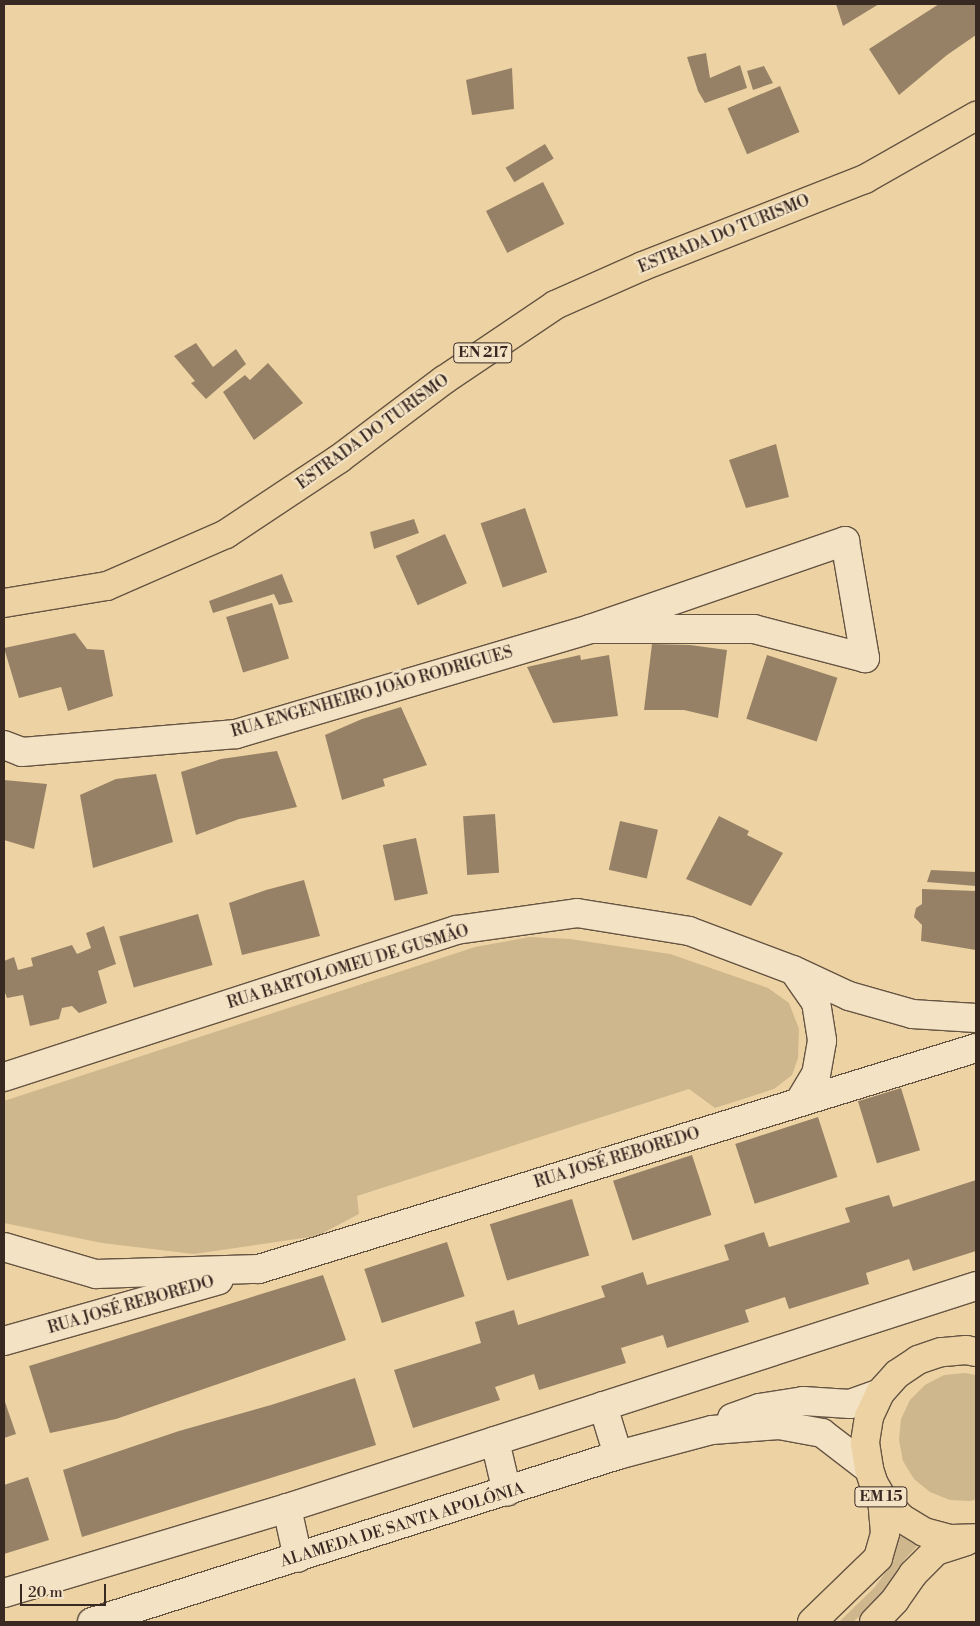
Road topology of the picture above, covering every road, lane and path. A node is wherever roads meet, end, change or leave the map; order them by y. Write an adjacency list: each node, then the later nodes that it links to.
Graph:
1 (976, 116): 2 (main road, ESTRADA DO TURISMO / EN 217)
2 (4, 603)
3 (590, 629): 3 (street, RUA ENGENHEIRO JOÃO RODRIGUES); 4 (street, RUA ENGENHEIRO JOÃO RODRIGUES)
4 (4, 745)
5 (793, 970): 6 (street, RUA BARTOLOMEU DE GUSMÃO); 8 (street, RUA BARTOLOMEU DE GUSMÃO); 9 (street)
6 (976, 1018)
7 (976, 1048): 9 (street, RUA JOSÉ REBOREDO)
8 (4, 1077)
9 (799, 1102): 11 (street, RUA JOSÉ REBOREDO)
10 (4, 1247): 11 (street, RUA JOSÉ REBOREDO)
11 (259, 1269): 13 (street, RUA JOSÉ REBOREDO)
12 (976, 1286): 16 (street)
13 (4, 1341)
14 (976, 1352): 15 (main road, EM 15)
15 (880, 1393): 17 (street); 20 (main road, EM 15)
16 (603, 1406): 18 (street); 19 (street)
17 (712, 1430): 19 (street, ALAMEDA DE SANTA APOLÓNIA); 20 (street)
18 (495, 1441): 21 (street); 23 (street)
19 (618, 1455): 21 (street, ALAMEDA DE SANTA APOLÓNIA)
20 (869, 1469): 22 (main road, EM 15)
21 (507, 1492): 25 (street, ALAMEDA DE SANTA APOLÓNIA)
22 (882, 1498): 24 (main road, EM 15); 28 (main road, EM 15)
23 (287, 1508): 25 (street); 26 (street)
24 (976, 1538): 29 (main road, EM 15)
25 (298, 1558): 27 (street, ALAMEDA DE SANTA APOLÓNIA)
26 (4, 1593)
27 (92, 1622)
28 (812, 1622)
29 (874, 1622)

